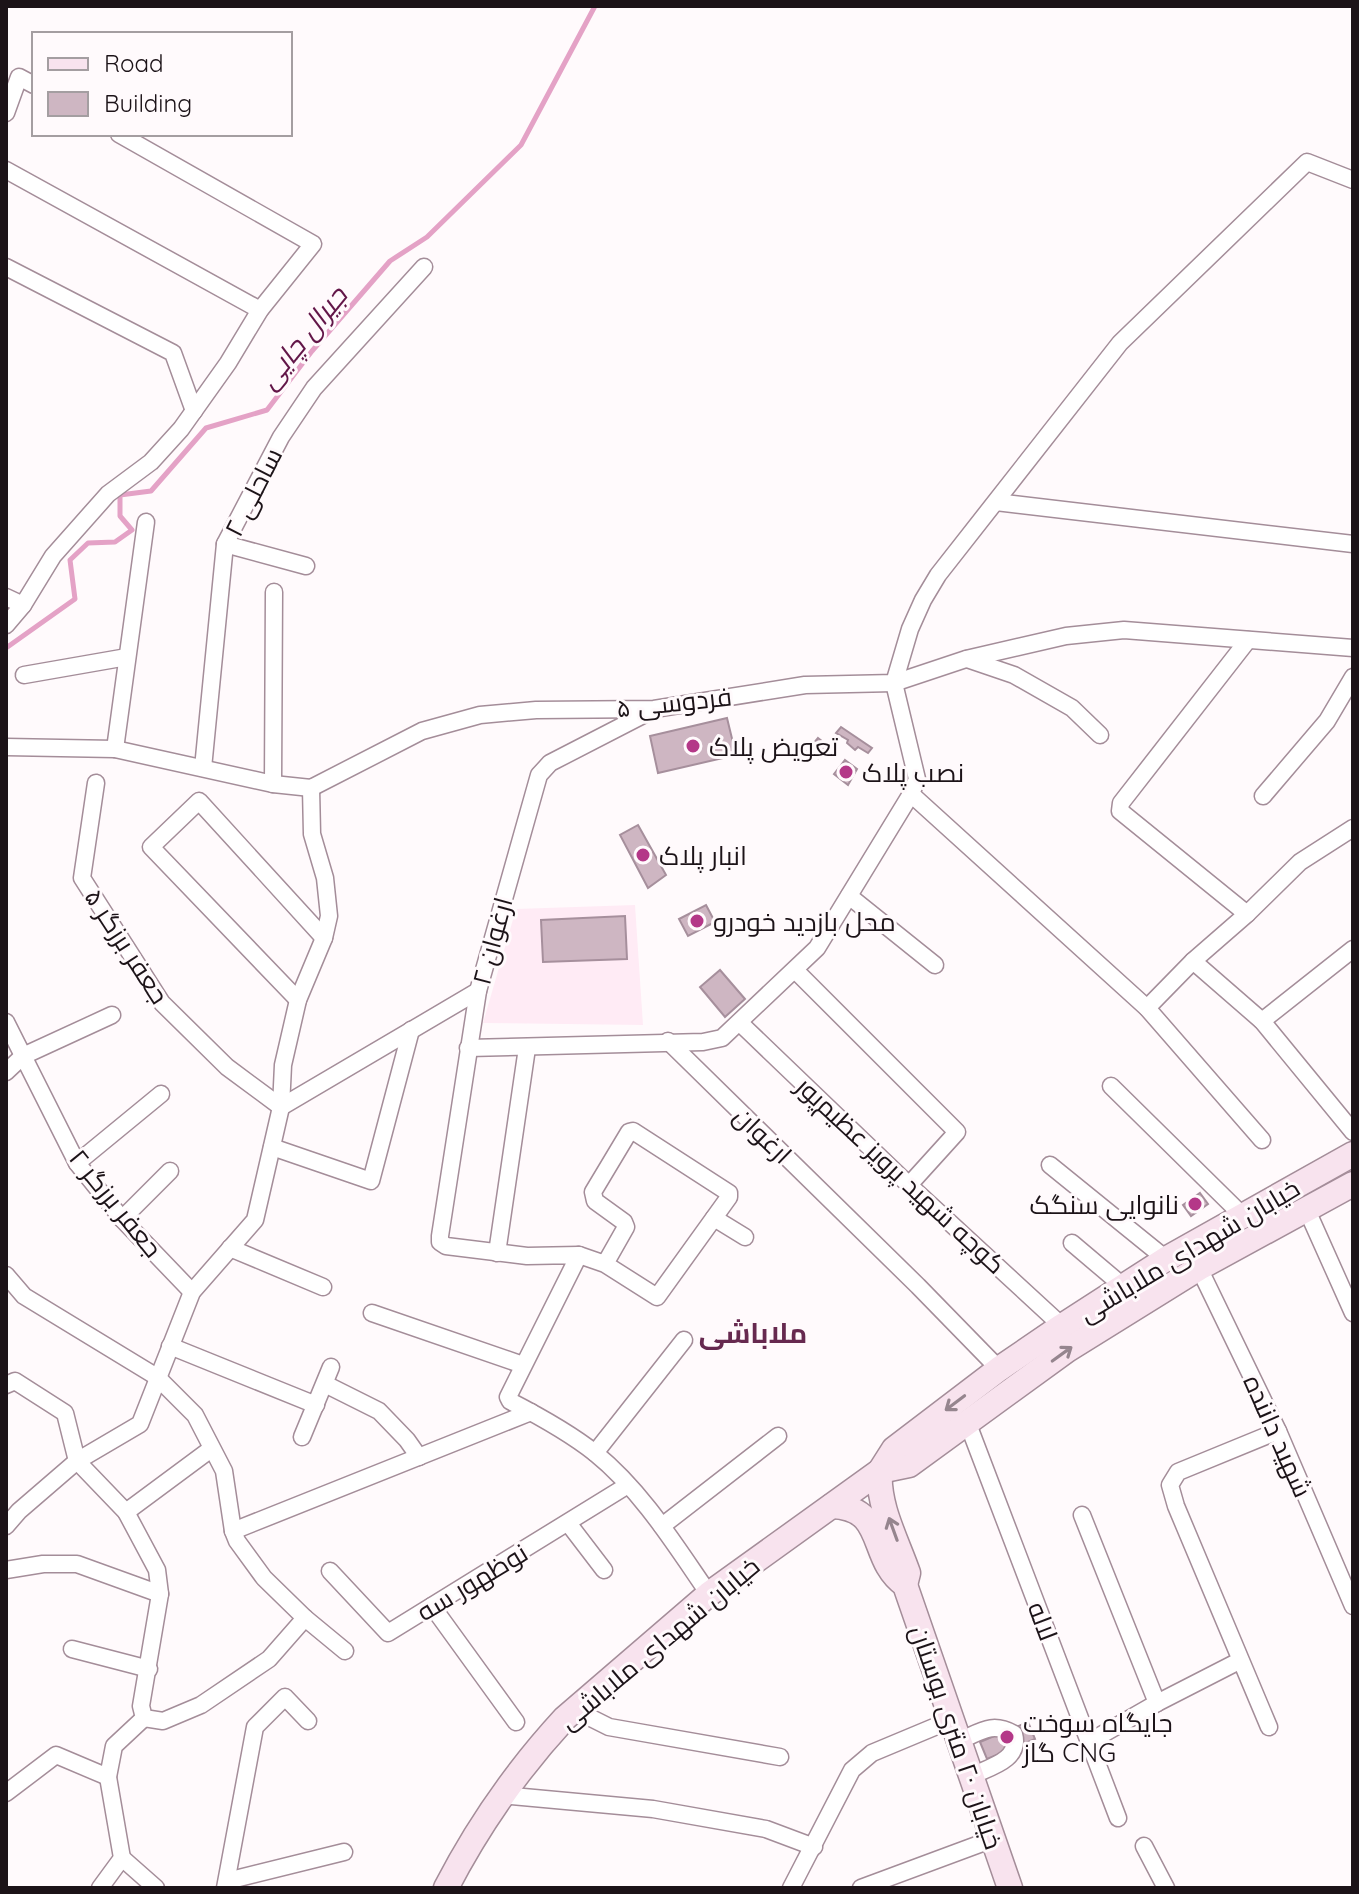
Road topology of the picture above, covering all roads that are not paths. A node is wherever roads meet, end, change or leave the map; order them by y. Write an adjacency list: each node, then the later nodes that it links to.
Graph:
1 (32, 84): 2 (street)
2 (8, 103)
3 (123, 136): 8 (street)
4 (6, 170): 8 (street)
5 (1353, 180): 10 (street)
6 (6, 267): 9 (street)
7 (424, 267): 12 (street, ساحلی ۲)
8 (260, 310): 9 (street)
9 (194, 411): 17 (street)
10 (996, 502): 13 (street); 25 (street)
11 (146, 522): 21 (street)
12 (225, 544): 14 (street); 30 (street, ساحلی ۲)
13 (1353, 544)
14 (306, 566)
15 (274, 592): 32 (street)
16 (6, 597): 17 (street)
17 (23, 605): 18 (street)
18 (6, 625)
19 (1248, 640): 20 (street, فردوسی ۵); 22 (street, فردوسی ۵); 38 (street)
20 (1353, 648)
21 (127, 657): 23 (street); 29 (street)
22 (966, 659): 25 (street, فردوسی ۵); 27 (street)
23 (24, 675)
24 (1353, 677): 35 (street)
25 (894, 683): 26 (street, فردوسی ۵); 34 (street)
26 (654, 709): 33 (street, فردوسی ۵); 44 (street, ارغوان ۲)
27 (1100, 735)
28 (6, 747): 29 (street)
29 (115, 749): 30 (street)
30 (203, 768): 32 (street)
31 (96, 783): 59 (street, جعفر برزگر ۵)
32 (273, 784): 33 (street)
33 (311, 788): 39 (street)
34 (911, 794): 37 (street); 46 (street)
35 (1263, 796)
36 (1353, 828): 38 (street)
37 (849, 896): 42 (street); 43 (street)
38 (1247, 914): 41 (street)
39 (324, 938): 45 (street); 45 (street)
40 (1353, 949): 48 (street)
41 (1193, 961): 46 (street); 48 (street)
42 (935, 965)
43 (795, 970): 50 (street); 68 (street)
44 (478, 991): 51 (street); 53 (street, ارغوان ۲)
45 (298, 1000): 59 (street)
46 (1147, 1008): 61 (street)
47 (112, 1015): 55 (street)
48 (1262, 1021): 60 (street)
49 (6, 1022): 55 (street, جعفر برزگر ۲)
50 (740, 1023): 52 (street); 68 (street, کوچه شهید پرویز عظیم‌پور)
51 (411, 1030): 59 (street); 62 (street)
52 (668, 1041): 54 (street); 92 (street, ارغوان)
53 (468, 1048): 54 (street); 76 (street, ارغوان ۲)
54 (527, 1048): 76 (street)
55 (23, 1056): 56 (street); 64 (street, جعفر برزگر ۲)
56 (6, 1072)
57 (1111, 1086): 70 (street)
58 (161, 1094): 64 (street)
59 (281, 1107): 62 (street)
60 (1353, 1132)
61 (1262, 1140)
62 (272, 1147): 75 (street)
63 (1353, 1154): 70 (street, خیابان شهدای ملاباشی)
64 (77, 1163): 72 (street, جعفر برزگر ۲)
65 (1050, 1165): 78 (street)
66 (170, 1171): 72 (street)
67 (1353, 1184): 69 (street, خیابان شهدای ملاباشی)
68 (909, 1185): 87 (street, کوچه شهید پرویز عظیم‌پور)
69 (1306, 1208): 80 (street, خیابان شهدای ملاباشی); 86 (street)
70 (1242, 1215): 78 (street, خیابان شهدای ملاباشی)
71 (714, 1218): 73 (street); 79 (street); 79 (street)
72 (122, 1219): 84 (street, جعفر برزگر ۲)
73 (745, 1237)
74 (1072, 1243): 83 (street)
75 (230, 1248): 82 (street); 84 (street)
76 (497, 1253): 77 (street)
77 (579, 1255): 79 (street); 90 (street)
78 (1166, 1259): 83 (street, خیابان شهدای ملاباشی)
79 (605, 1264)
80 (1199, 1268): 98 (street, خیابان شهدای ملاباشی, one-way to 80); 99 (street, شهید داننده)
81 (6, 1275): 93 (street)
82 (323, 1287)
83 (1124, 1287): 87 (street, خیابان شهدای ملاباشی)
84 (192, 1292): 89 (street)
85 (372, 1313): 90 (street)
86 (1353, 1313)
87 (1062, 1326): 92 (street, خیابان شهدای ملاباشی)
88 (684, 1340): 103 (street)
89 (170, 1346): 93 (street); 96 (street)
90 (523, 1365): 97 (street)
91 (331, 1367): 95 (street)
92 (999, 1369): 106 (street, خیابان شهدای ملاباشی, one-way to 106)
93 (157, 1377): 102 (street); 105 (street)
94 (9, 1379): 105 (street)
95 (325, 1384): 96 (street); 104 (street)
96 (316, 1405): 101 (street)
97 (531, 1412): 103 (street); 104 (street)
98 (968, 1424): 106 (street, خیابان شهدای ملاباشی); 135 (street, لاله)
99 (1278, 1431): 122 (street, شهید داننده); 126 (street)
100 (778, 1436): 113 (street)
101 (302, 1437)
102 (211, 1449): 109 (street); 114 (street)
103 (595, 1453): 107 (street)
104 (419, 1457): 114 (street)
105 (77, 1461): 109 (street); 111 (street)
106 (880, 1471): 108 (street, خیابان شهدای ملاباشی); 118 (street, خیابان ۲۰ متری بوستان, one-way to 106)
107 (628, 1485): 112 (street, نوظهور سه); 113 (street)
108 (832, 1506): 118 (street, خیابان ۲۰ متری بوستان); 120 (street, خیابان شهدای ملاباشی)
109 (126, 1512): 119 (street)
110 (1082, 1515): 128 (street)
111 (7, 1523)
112 (568, 1523): 116 (street); 121 (street, نوظهور سه)
113 (662, 1526): 120 (street)
114 (233, 1531): 123 (street)
115 (6, 1570): 119 (street)
116 (604, 1570)
117 (330, 1571): 121 (street, نوظهور سه)
118 (905, 1585): 134 (street, خیابان ۲۰ متری بوستان)
119 (160, 1594): 127 (street)
120 (709, 1594): 129 (street, خیابان شهدای ملاباشی)
121 (432, 1606): 132 (street)
122 (1353, 1606)
123 (305, 1618): 125 (street); 130 (street)
124 (72, 1649): 127 (street)
125 (345, 1651)
126 (1239, 1661): 128 (street); 133 (street)
127 (149, 1669): 130 (street)
128 (1157, 1703): 135 (street)
129 (578, 1708): 136 (street); 140 (street, خیابان شهدای ملاباشی)
130 (144, 1718): 138 (street)
131 (308, 1721): 147 (street)
132 (516, 1722)
133 (1269, 1727)
134 (955, 1731): 137 (street, خیابان ۲۰ متری بوستان); 137 (street); 144 (street)
135 (1089, 1742): 141 (street, لاله)
136 (780, 1757)
137 (971, 1776): 142 (street, خیابان ۲۰ متری بوستان)
138 (108, 1777): 139 (street); 146 (street)
139 (6, 1793)
140 (501, 1795): 144 (street); 150 (street, خیابان شهدای ملاباشی)
141 (1118, 1818)
142 (993, 1839): 152 (street); 153 (street, خیابان ۲۰ متری بوستان)
143 (1144, 1846): 154 (street)
144 (814, 1847): 151 (street)
145 (344, 1852): 147 (street)
146 (122, 1858): 148 (street); 149 (street)
147 (226, 1884)
148 (100, 1888)
149 (156, 1888)
150 (446, 1888)
151 (791, 1888)
152 (861, 1888)
153 (1010, 1888)
154 (1166, 1888)

